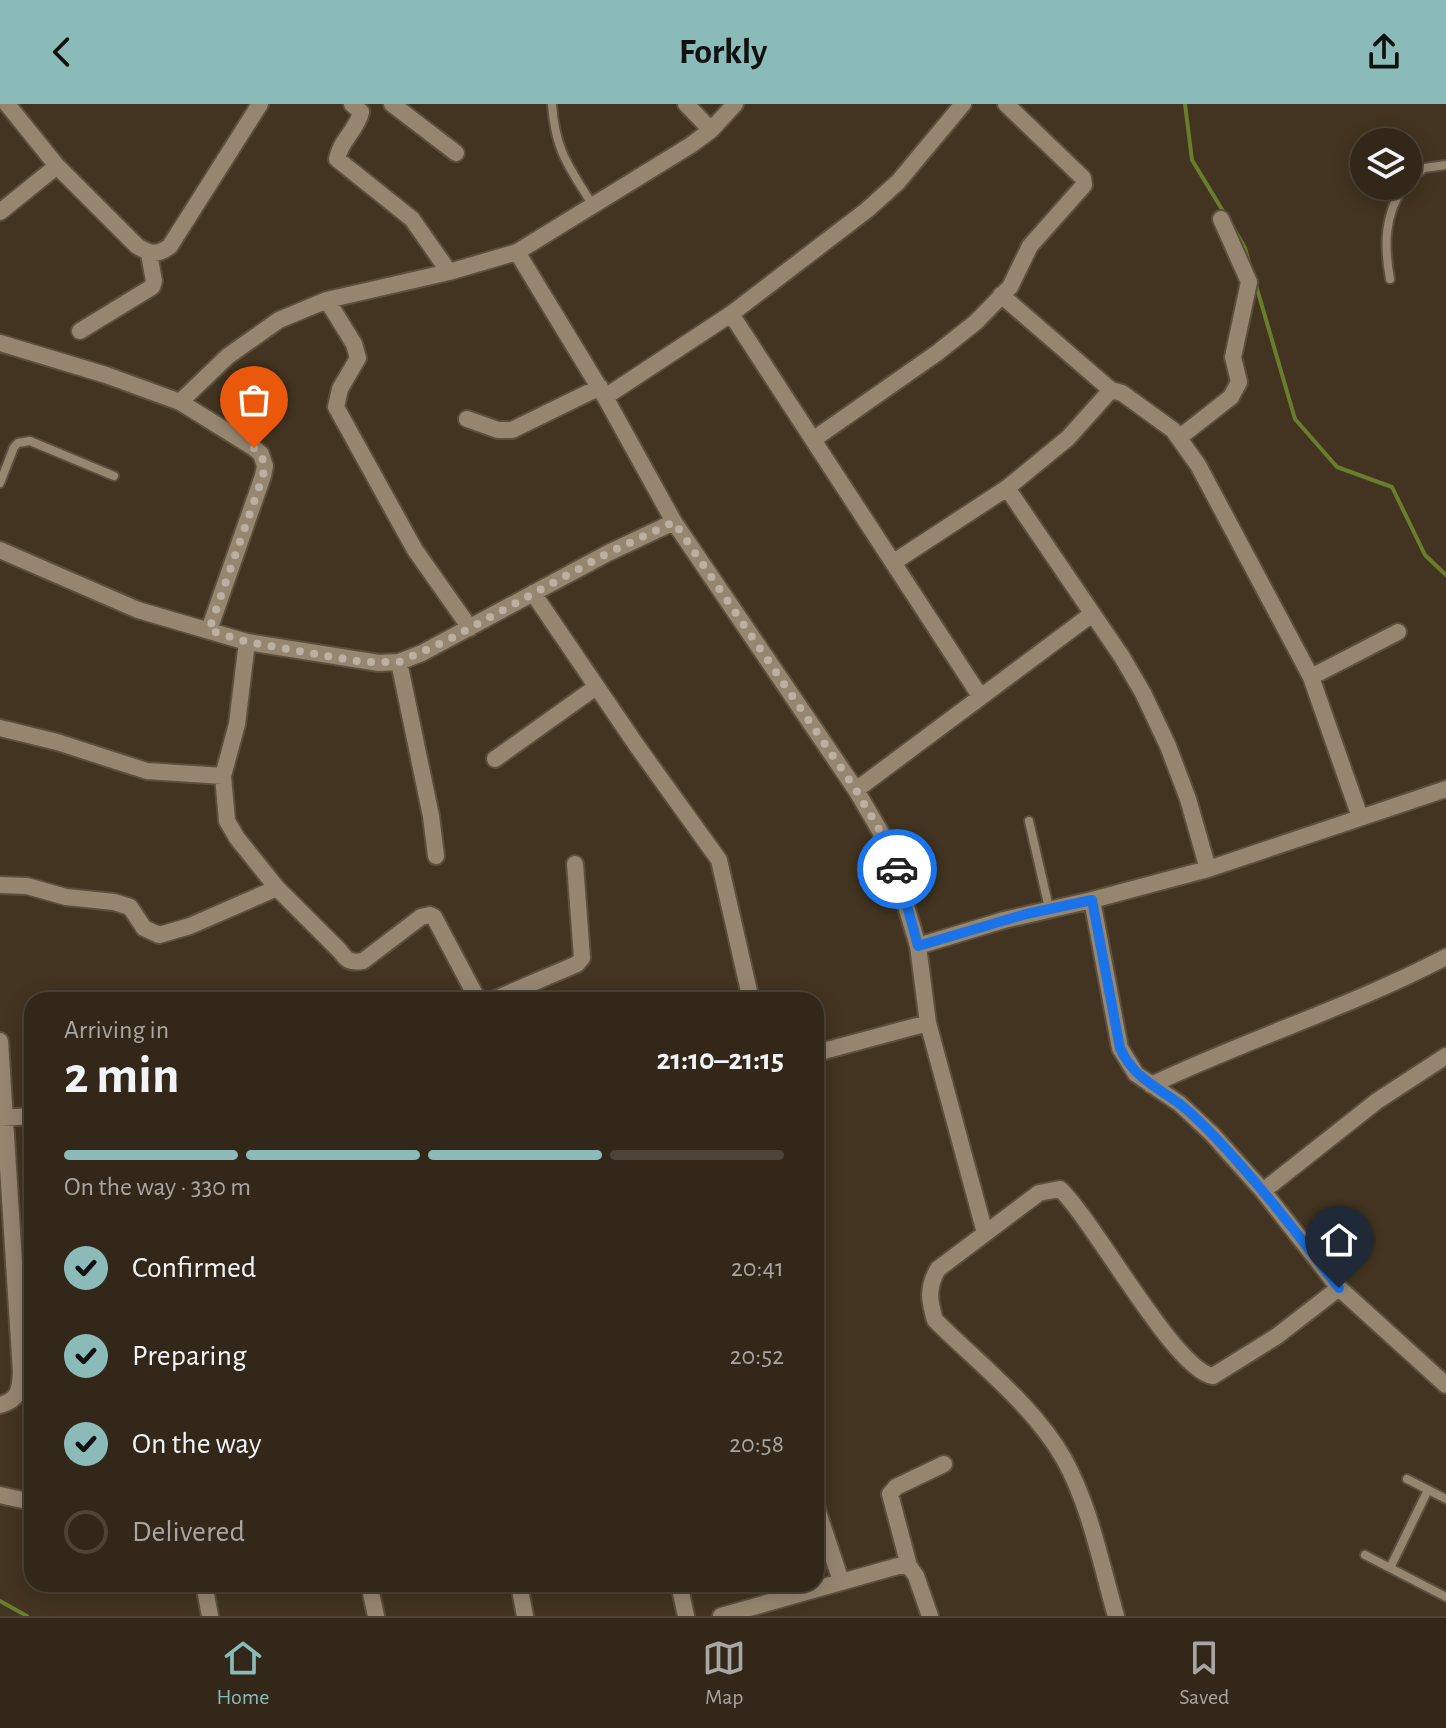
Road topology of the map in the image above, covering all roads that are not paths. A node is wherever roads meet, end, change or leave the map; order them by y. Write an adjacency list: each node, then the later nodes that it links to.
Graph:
1 (7, 104): 13 (street)
2 (260, 104): 20 (street)
3 (392, 104): 11 (street)
4 (552, 104): 16 (lane)
5 (686, 104): 10 (street)
6 (735, 104): 10 (street)
7 (963, 104): 25 (street)
8 (1006, 104): 23 (street)
9 (361, 107): 21 (street)
10 (711, 130): 16 (street)
11 (456, 153)
12 (1446, 165): 14 (lane)
13 (57, 166): 17 (street); 20 (street)
14 (1422, 170)
15 (1396, 200): 22 (lane)
16 (592, 204): 19 (street)
17 (0, 212)
18 (1221, 219): 32 (street)
19 (517, 252): 21 (street); 29 (street)
20 (149, 254): 26 (street)
21 (449, 272): 24 (street)
22 (1390, 279)
23 (1001, 295): 28 (street); 33 (street)
24 (327, 300): 30 (street); 42 (street)
25 (731, 314): 29 (street); 33 (street)
26 (80, 331)
27 (0, 343): 30 (street)
28 (1111, 390): 32 (street); 36 (street)
29 (602, 392): 31 (street); 37 (street)
30 (180, 402): 43 (street)
31 (467, 419)
32 (1180, 437): 47 (street)
33 (814, 439): 39 (street)
34 (114, 476): 35 (lane)
35 (0, 483)
36 (1007, 488): 39 (street); 41 (street)
37 (674, 522): 40 (street); 54 (street)
38 (0, 550): 43 (street)
39 (894, 562): 49 (street)
40 (533, 593): 42 (street); 48 (street)
41 (1092, 614): 49 (street); 59 (street)
42 (470, 628): 46 (street)
43 (209, 630): 45 (street)
44 (1398, 632): 47 (street)
45 (247, 642): 46 (street); 52 (street)
46 (399, 662): 57 (street)
47 (1311, 677): 55 (street)
48 (596, 687): 51 (street); 68 (street)
49 (980, 696): 54 (street)
50 (0, 728): 52 (street)
51 (495, 759)
52 (223, 776): 61 (street)
53 (1446, 789): 55 (street)
54 (856, 790): 64 (street)
55 (1360, 817): 59 (street)
56 (1029, 821): 63 (lane)
57 (436, 856)
58 (575, 864): 67 (street)
59 (1208, 869): 62 (street)
60 (0, 885): 61 (street)
61 (277, 888): 66 (street)
62 (1092, 900): 63 (street); 73 (street)
63 (1049, 908): 64 (street)
64 (918, 946): 69 (street)
65 (1446, 957): 73 (street)
66 (474, 992)
67 (512, 992)
68 (749, 992)
69 (928, 1023): 71 (street); 77 (street)
70 (0, 1041): 75 (street)
71 (824, 1051)
72 (1446, 1056): 76 (street)
73 (1151, 1085): 76 (street)
74 (24, 1117): 75 (street)
75 (2, 1118): 80 (street)
76 (1263, 1191): 78 (street)
77 (985, 1233): 78 (street); 106 (street)
78 (1339, 1288): 79 (street)
79 (1446, 1385)
80 (0, 1405)
81 (944, 1464): 89 (street)
82 (1407, 1479): 83 (lane)
83 (1428, 1490): 85 (lane); 90 (lane)
84 (0, 1495): 86 (street)
85 (1446, 1499)
86 (24, 1500)
87 (824, 1530): 91 (street)
88 (1365, 1555): 90 (lane)
89 (909, 1566): 91 (street); 105 (street)
90 (1390, 1568): 98 (lane)
91 (841, 1581): 92 (street)
92 (824, 1588)
93 (206, 1592): 100 (street)
94 (371, 1592): 101 (street)
95 (520, 1592): 102 (street)
96 (681, 1592): 103 (street)
97 (814, 1592): 99 (street)
98 (1446, 1597)
99 (772, 1609): 104 (street)
100 (210, 1616)
101 (376, 1616)
102 (525, 1616)
103 (686, 1616)
104 (721, 1616)
105 (930, 1616)
106 (1116, 1616)

